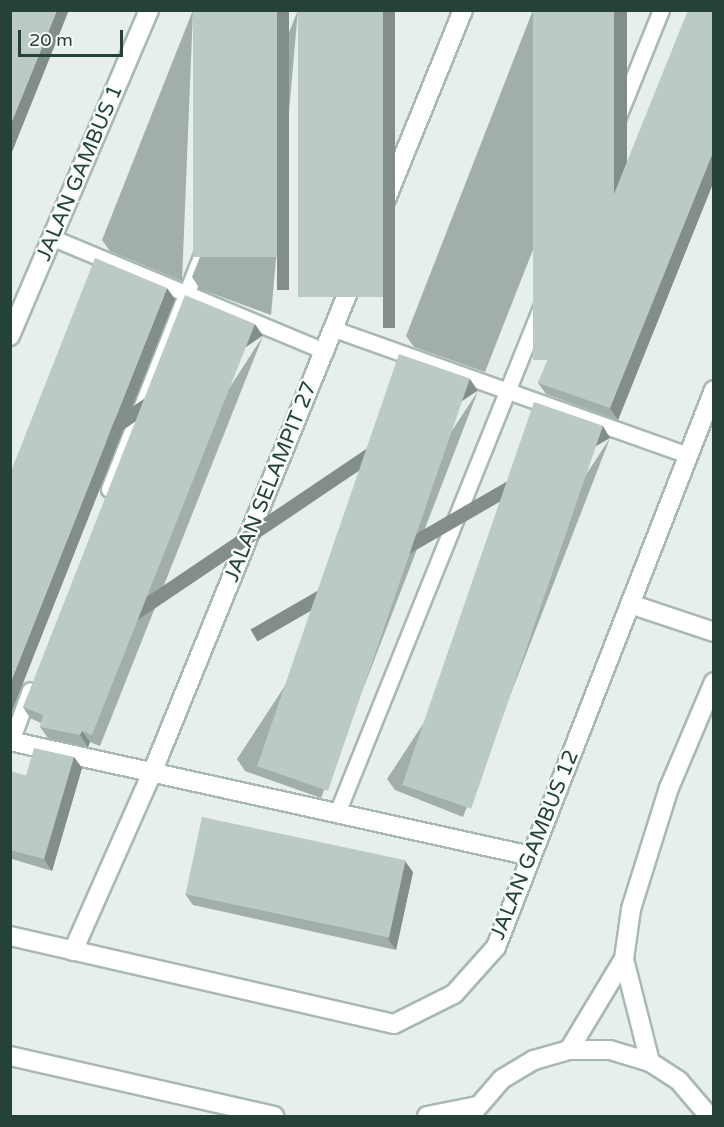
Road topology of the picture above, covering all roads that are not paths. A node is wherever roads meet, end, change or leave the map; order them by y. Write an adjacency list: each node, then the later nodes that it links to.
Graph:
1 (149, 10): 5 (street, JALAN GAMBUS 1)
2 (463, 10): 7 (street, JALAN SELAMPIT 27)
3 (661, 10): 11 (lane)
4 (225, 198): 6 (lane)
5 (52, 238): 6 (lane); 8 (street, JALAN GAMBUS 1)
6 (184, 293): 9 (lane); 13 (lane)
7 (334, 329): 9 (street, JALAN SELAMPIT 27); 11 (lane)
8 (11, 331)
9 (325, 351): 19 (street, JALAN SELAMPIT 27)
10 (714, 390): 12 (street, JALAN GAMBUS 12)
11 (510, 391): 12 (lane); 20 (lane)
12 (687, 455): 14 (street, JALAN GAMBUS 12)
13 (101, 509)
14 (630, 604): 15 (street); 21 (street, JALAN GAMBUS 12)
15 (714, 632)
16 (37, 674): 18 (lane)
17 (714, 682): 24 (street)
18 (11, 741): 19 (street)
19 (152, 773): 20 (street); 23 (street, JALAN SELAMPIT 27)
20 (337, 813): 21 (street)
21 (531, 856): 23 (street, JALAN GAMBUS 12)
22 (10, 936): 23 (street, JALAN GAMBUS 12)
23 (73, 951)
24 (624, 959): 25 (street); 27 (street)
25 (569, 1050): 27 (street); 28 (street)
26 (10, 1056): 29 (street)
27 (650, 1062): 31 (street)
28 (473, 1111): 30 (street)
29 (274, 1116)
30 (427, 1116)
31 (709, 1116)

